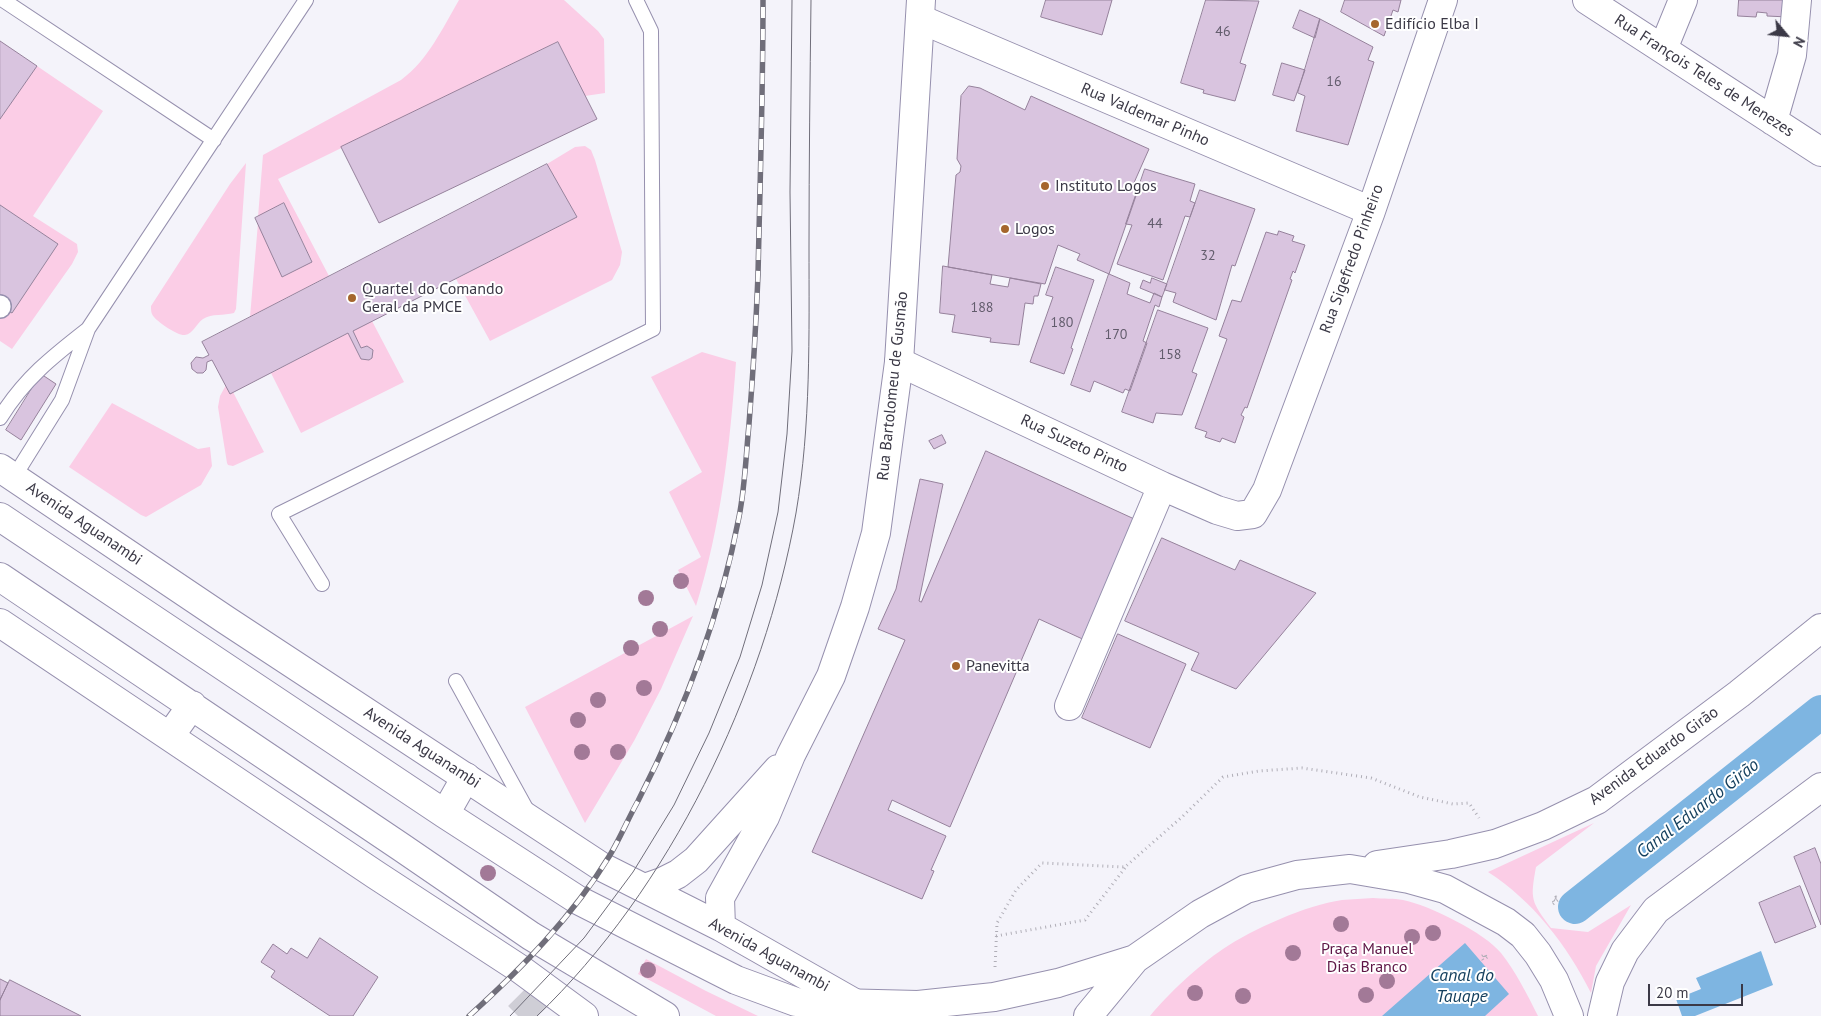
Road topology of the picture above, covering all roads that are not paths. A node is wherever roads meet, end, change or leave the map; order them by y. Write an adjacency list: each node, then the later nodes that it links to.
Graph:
1 (2, 0): 11 (lane)
2 (306, 0): 11 (lane)
3 (636, 0): 22 (lane)
4 (1443, 0): 13 (street, Rua Sigefredo Pinheiro)
5 (1588, 0): 9 (street, Rua François Teles de Menezes)
6 (1683, 0): 9 (street)
7 (1797, 0): 10 (street)
8 (921, 9): 13 (street, Rua Valdemar Pinho); 15 (street, Rua Bartolomeu de Gusmão)
9 (1663, 50): 10 (street, Rua François Teles de Menezes)
10 (1773, 121): 12 (street, Rua François Teles de Menezes)
11 (214, 140): 14 (lane)
12 (1821, 152)
13 (1370, 211): 19 (street, Rua Sigefredo Pinheiro)
14 (88, 329): 16 (lane); 17 (lane)
15 (899, 362): 18 (street, Rua Suzeto Pinto); 29 (street, Rua Bartolomeu de Gusmão)
16 (0, 418)
17 (7, 472): 30 (street, Avenida Aguanambi)
18 (1162, 486): 19 (street, Rua Suzeto Pinto); 27 (street)
19 (1252, 514)
20 (0, 517): 32 (street, Avenida Aguanambi)
21 (0, 577): 26 (street)
22 (322, 584)
23 (0, 623): 28 (street)
24 (1821, 628): 34 (street, Avenida Eduardo Girão)
25 (456, 681): 33 (lane)
26 (192, 705): 28 (street); 40 (street)
27 (1069, 706)
28 (170, 736): 39 (street)
29 (791, 755): 35 (street, Rua Bartolomeu de Gusmão); 36 (street, Rua Bartolomeu de Gusmão)
30 (466, 777): 32 (street); 33 (street, Avenida Aguanambi)
31 (1821, 787): 43 (street)
32 (444, 814): 38 (street, Avenida Aguanambi)
33 (535, 823): 35 (street, Avenida Aguanambi)
34 (1350, 870): 37 (street); 42 (street)
35 (645, 888): 36 (street, Avenida Aguanambi)
36 (721, 927): 38 (street, Avenida Aguanambi)
37 (1135, 959): 38 (street, Avenida Aguanambi); 41 (street)
38 (858, 1005)
39 (584, 1016)
40 (665, 1016)
41 (1088, 1016)
42 (1569, 1016)
43 (1602, 1016)

